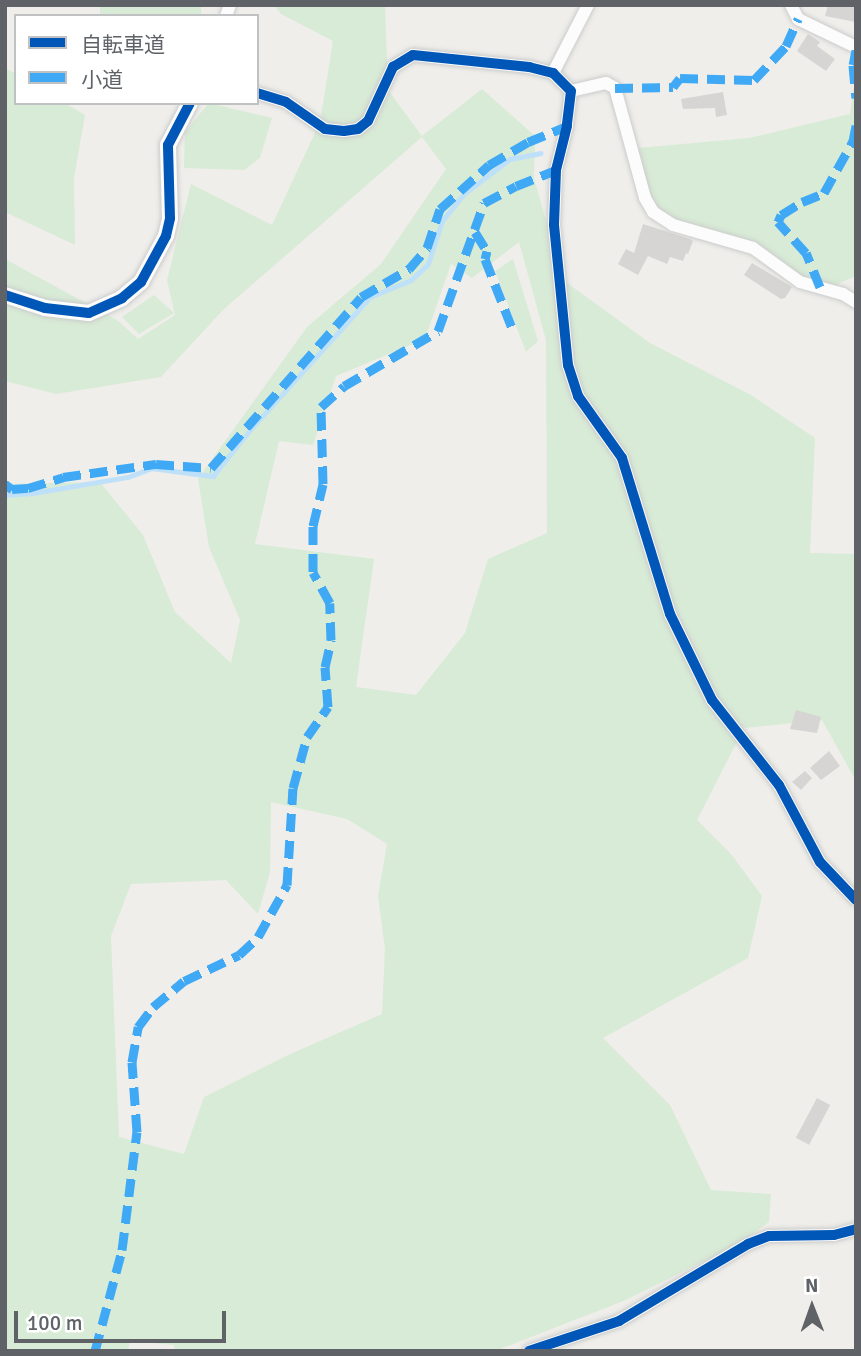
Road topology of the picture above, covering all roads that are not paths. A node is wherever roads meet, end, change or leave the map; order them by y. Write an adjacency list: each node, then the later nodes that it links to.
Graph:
1 (588, 5): 4 (street)
2 (791, 5): 3 (street)
3 (856, 47)
4 (553, 73): 5 (street); 6 (street)
5 (571, 91): 9 (street); 10 (street)
6 (259, 94)
7 (189, 105): 8 (street)
8 (5, 295)
9 (856, 302)
10 (856, 901)
11 (856, 1229): 12 (street)
12 (529, 1351)

